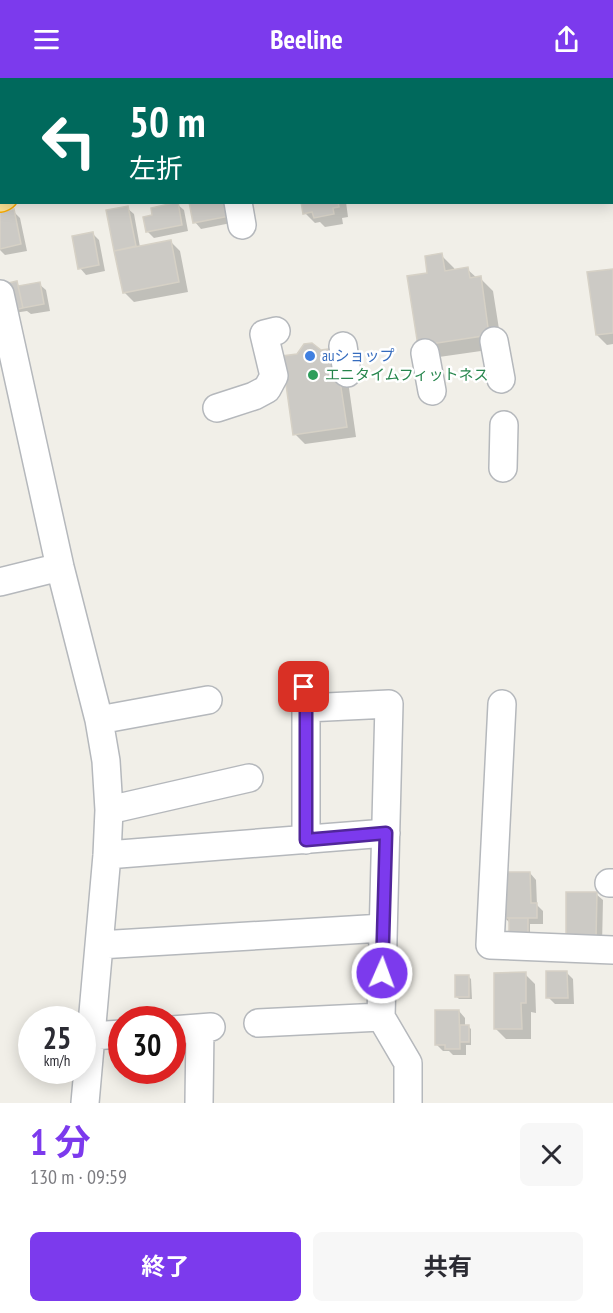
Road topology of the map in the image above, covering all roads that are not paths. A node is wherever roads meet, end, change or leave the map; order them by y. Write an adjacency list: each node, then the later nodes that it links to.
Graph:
1 (0, 294): 12 (street)
2 (276, 331): 9 (street)
3 (494, 341): 7 (street)
4 (343, 346): 6 (street)
5 (425, 353): 8 (street)
6 (348, 373)
7 (501, 379)
8 (432, 391)
9 (217, 408)
10 (504, 425): 11 (street)
11 (503, 468)
12 (60, 567): 13 (street); 16 (street)
13 (0, 582)
14 (208, 700): 16 (street)
15 (502, 704): 24 (street)
16 (99, 720): 18 (street)
17 (249, 778): 18 (street)
18 (109, 810): 21 (street)
19 (386, 833): 20 (street); 20 (street); 22 (street)
20 (306, 840): 21 (street)
21 (107, 855): 23 (street)
22 (383, 928): 23 (street); 26 (street)
23 (99, 945): 25 (street)
24 (613, 950)
25 (94, 1006)
26 (381, 1017): 27 (street); 32 (street)
27 (258, 1023)
28 (186, 1029): 31 (street)
29 (87, 1084): 30 (street)
30 (85, 1103)
31 (198, 1103)
32 (408, 1103)

